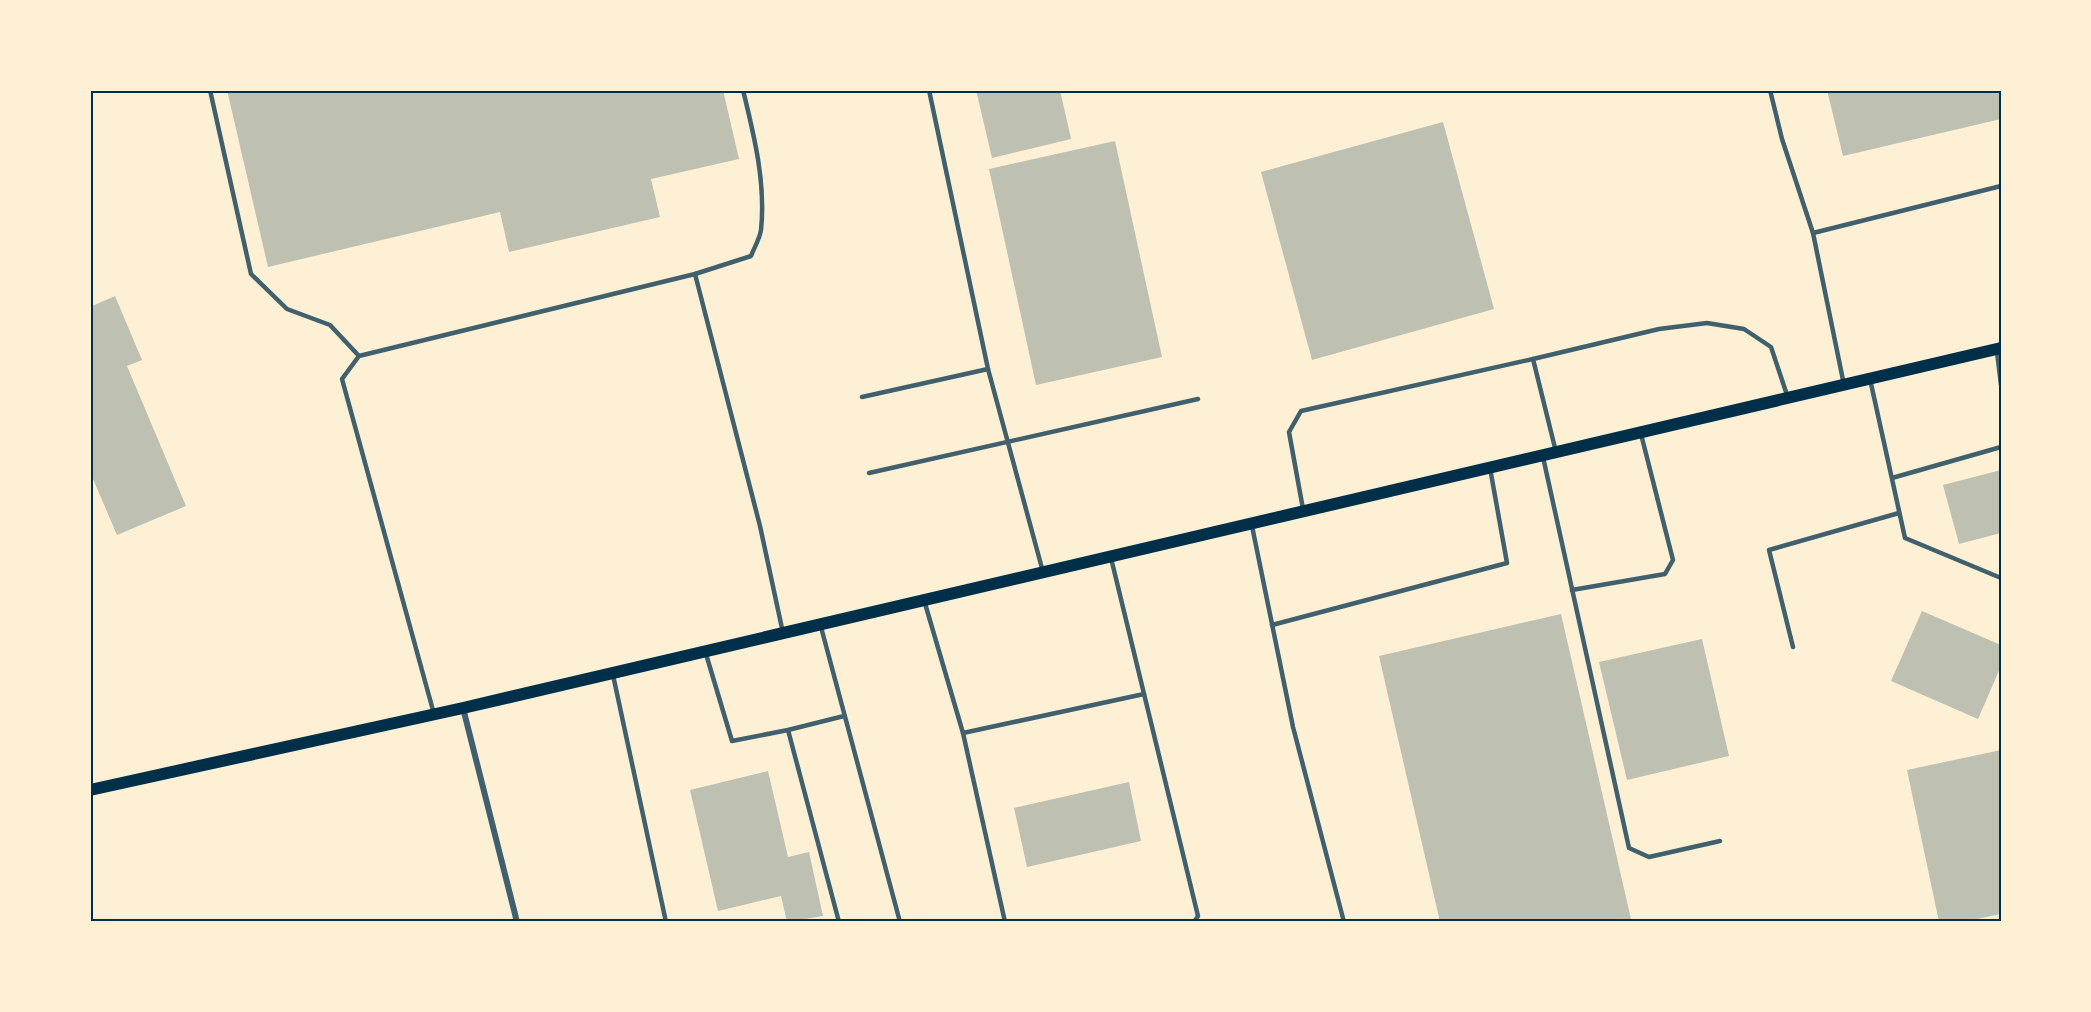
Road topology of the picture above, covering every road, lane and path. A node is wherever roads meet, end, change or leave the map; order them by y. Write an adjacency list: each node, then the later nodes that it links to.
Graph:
1 (210, 90): 9 (lane)
2 (743, 90): 7 (lane)
3 (929, 90): 11 (lane)
4 (1770, 90): 6 (lane)
5 (2001, 186): 6 (lane)
6 (1813, 233): 13 (lane)
7 (695, 274): 9 (lane); 36 (lane)
8 (1999, 349): 12 (main road); 14 (lane)
9 (359, 356): 42 (lane)
10 (1533, 359): 16 (lane); 21 (lane); 26 (lane)
11 (988, 369): 15 (lane); 19 (lane)
12 (1870, 379): 13 (main road); 25 (lane)
13 (1844, 385): 16 (main road)
14 (2001, 385)
15 (862, 397)
16 (1788, 398): 18 (main road)
17 (1198, 399): 19 (lane)
18 (1641, 432): 21 (main road); 32 (lane)
19 (1007, 442): 24 (lane); 30 (lane)
20 (2001, 447): 25 (lane)
21 (1556, 452): 22 (main road)
22 (1542, 454): 23 (main road); 32 (lane)
23 (1490, 467): 26 (main road); 35 (lane)
24 (869, 473)
25 (1892, 478): 27 (lane)
26 (1304, 511): 28 (main road)
27 (1899, 513): 31 (lane); 37 (lane)
28 (1252, 523): 29 (main road); 35 (lane)
29 (1110, 556): 30 (main road); 40 (lane)
30 (1043, 572): 33 (main road)
31 (2001, 578)
32 (1572, 590): 47 (lane)
33 (924, 600): 34 (main road); 45 (lane)
34 (821, 624): 36 (main road); 43 (lane)
35 (1272, 625): 54 (lane)
36 (783, 633): 38 (main road)
37 (1792, 647)
38 (705, 651): 39 (main road); 44 (lane)
39 (613, 673): 41 (main road); 49 (lane)
40 (1144, 694): 45 (lane); 53 (lane)
41 (463, 708): 42 (main road); 48 (street)
42 (434, 714): 46 (main road)
43 (844, 716): 44 (lane); 51 (lane)
44 (788, 730): 50 (lane)
45 (963, 733): 52 (lane)
46 (90, 790)
47 (1720, 841)
48 (517, 922)
49 (666, 922)
50 (839, 922)
51 (900, 922)
52 (1005, 922)
53 (1194, 922)
54 (1344, 922)

